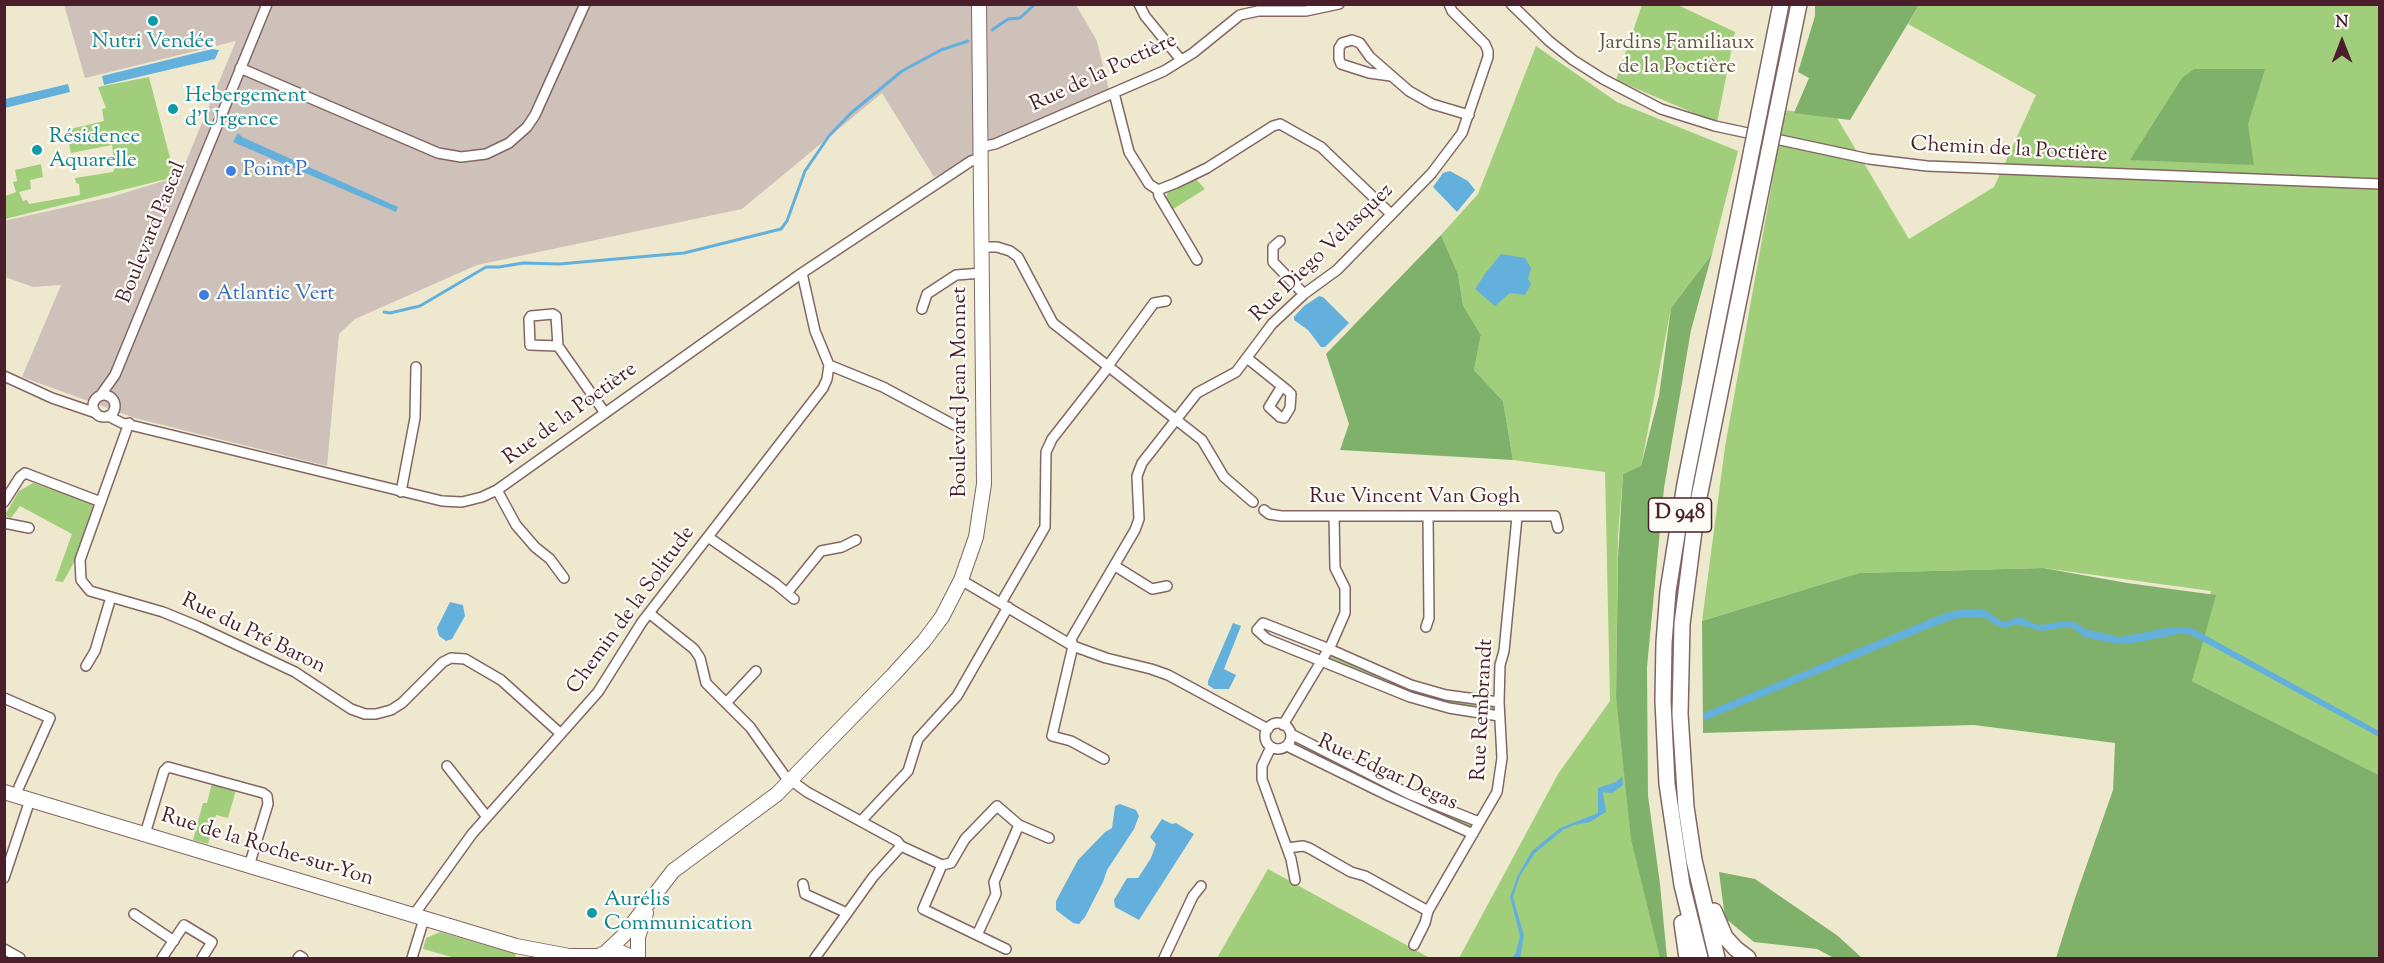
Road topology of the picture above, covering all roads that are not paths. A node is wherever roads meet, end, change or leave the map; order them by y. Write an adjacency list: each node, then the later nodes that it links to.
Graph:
1 (267, 4): 11 (street, Boulevard Pascal)
2 (585, 4): 11 (street)
3 (979, 4): 15 (main road, Boulevard Jean Monnet)
4 (1139, 4): 10 (street)
5 (1339, 4): 10 (street, Rue de la Poctière)
6 (1449, 4): 14 (street, Rue Diego Velasquez)
7 (1511, 4): 16 (street, Chemin de la Poctière)
8 (1781, 4): 101 (highway, D 948, bridge)
9 (1799, 4): 93 (highway, D 948, bridge)
10 (1182, 60): 13 (street, Rue de la Poctière)
11 (240, 68): 32 (street, Boulevard Pascal)
12 (1391, 76): 12 (street); 14 (street)
13 (1114, 93): 15 (street, Rue de la Poctière); 17 (street)
14 (1469, 116): 18 (street, Rue Diego Velasquez)
15 (981, 152): 20 (main road, Boulevard Jean Monnet); 22 (street, Rue de la Poctière)
16 (2379, 184)
17 (1158, 190): 18 (street); 21 (street)
18 (1391, 214): 24 (street, Rue Diego Velasquez)
19 (1280, 241): 24 (street)
20 (982, 247): 23 (main road, Boulevard Jean Monnet); 30 (street)
21 (1197, 260)
22 (802, 273): 29 (street); 39 (street, Rue de la Poctière)
23 (982, 273): 26 (street); 60 (main road, Boulevard Jean Monnet)
24 (1304, 294): 28 (street, Rue Diego Velasquez)
25 (1166, 301): 30 (street)
26 (922, 309)
27 (558, 346): 27 (street); 39 (street)
28 (1247, 358): 34 (street); 41 (street, Rue Diego Velasquez)
29 (829, 365): 43 (street); 56 (street, Chemin de la Solitude)
30 (1108, 366): 41 (street); 63 (street)
31 (416, 367): 45 (street)
32 (115, 375): 35 (street, Boulevard Pascal); 36 (street, Boulevard Pascal)
33 (4, 376): 37 (street, Rue de la Poctière)
34 (1282, 386)
35 (98, 398): 36 (street); 37 (street); 38 (street)
36 (115, 402): 40 (street); 42 (street)
37 (66, 404): 38 (street, Rue de la Poctière)
38 (96, 413): 40 (street, Rue de la Poctière)
39 (605, 413): 44 (street, Rue de la Poctière)
40 (108, 416): 42 (street, Rue de la Poctière)
41 (1176, 419): 48 (street); 58 (street, Rue Diego Velasquez)
42 (129, 423): 45 (street, Rue de la Poctière); 47 (street, Rue du Pré Baron)
43 (954, 425)
44 (497, 490): 45 (street, Rue de la Poctière); 59 (street)
45 (401, 492)
46 (4, 502): 47 (street)
47 (101, 502): 62 (street, Rue du Pré Baron)
48 (1253, 502)
49 (1264, 510): 50 (street, Rue Vincent Van Gogh)
50 (1334, 516): 51 (street, Rue Vincent Van Gogh); 67 (street)
51 (1428, 516): 52 (street, Rue Vincent Van Gogh); 65 (street)
52 (1517, 517): 55 (street, Rue Vincent Van Gogh); 72 (street, Rue Rembrandt)
53 (4, 523): 54 (street)
54 (29, 528)
55 (1558, 528)
56 (708, 537): 57 (street); 64 (street, Chemin de la Solitude)
57 (856, 540)
58 (1115, 566): 61 (street); 66 (street, Rue Diego Velasquez)
59 (564, 578)
60 (962, 580): 63 (street); 83 (main road, Boulevard Jean Monnet)
61 (1167, 586)
62 (111, 597): 69 (street); 77 (street, Rue du Pré Baron)
63 (1004, 605): 66 (street); 88 (street)
64 (649, 614): 73 (street); 77 (street, Chemin de la Solitude)
65 (1425, 627)
66 (1073, 646): 76 (street); 81 (street, Rue Diego Velasquez)
67 (1327, 648): 68 (street); 68 (street); 72 (street)
68 (1319, 661): 74 (street); 75 (street)
69 (86, 666)
70 (756, 671): 73 (street)
71 (4, 698): 84 (street)
72 (1499, 702): 74 (street, Rue Rembrandt)
73 (726, 704): 83 (street)
74 (1499, 716): 90 (street, Rue Rembrandt)
75 (1283, 725): 76 (street); 78 (street)
76 (1268, 729): 80 (street)
77 (561, 734): 87 (street, Chemin de la Solitude)
78 (1291, 734): 79 (street); 90 (street, Rue Edgar Degas)
79 (1287, 746): 80 (street); 90 (street, Rue Edgar Degas)
80 (1271, 747): 95 (street)
81 (1104, 759)
82 (447, 766): 87 (street)
83 (790, 780): 88 (street); 103 (main road, Boulevard Jean Monnet)
84 (19, 787)
85 (4, 792): 86 (main road, Rue de la Roche-sur-Yon)
86 (30, 801): 91 (main road, Rue de la Roche-sur-Yon); 98 (street)
87 (487, 817): 107 (street, Chemin de la Solitude)
88 (861, 821): 94 (street)
89 (1019, 825): 92 (street); 96 (street); 108 (street)
90 (1476, 828): 104 (street, Rue Rembrandt)
91 (145, 834): 97 (main road, Rue de la Roche-sur-Yon); 97 (street)
92 (1049, 838)
93 (1691, 839): 127 (highway, D 948); 128 (highway)
94 (901, 846): 96 (street); 105 (street)
95 (1287, 848): 99 (street); 104 (street)
96 (942, 865): 108 (street)
97 (249, 866): 107 (main road, Rue de la Roche-sur-Yon)
98 (4, 878)
99 (1295, 880)
100 (803, 884): 105 (street)
101 (1682, 885): 125 (highway); 126 (highway, D 948)
102 (1201, 886): 124 (street)
103 (651, 900): 114 (main road, Boulevard Jean Monnet); 122 (main road, Boulevard Jean Monnet)
104 (1428, 911): 110 (street, Rue Rembrandt)
105 (847, 913): 123 (street)
106 (134, 914): 109 (street)
107 (419, 917): 111 (main road, Rue de la Roche-sur-Yon); 120 (street, Chemin de la Solitude)
108 (977, 935): 112 (street)
109 (174, 941): 115 (street); 117 (street)
110 (1414, 945)
111 (516, 946): 114 (main road, Rue de la Roche-sur-Yon); 121 (main road, Rue de la Roche-sur-Yon)
112 (1006, 949)
113 (4, 950): 116 (street)
114 (600, 956): 122 (main road, Rue de la Roche-sur-Yon)
115 (165, 957)
116 (20, 958)
117 (202, 958)
118 (298, 958): 119 (street)
119 (303, 958)
120 (412, 958)
121 (545, 958)
122 (636, 958)
123 (814, 958)
124 (1164, 958)
125 (1687, 958)
126 (1700, 958)
127 (1717, 958)
128 (1748, 958)

